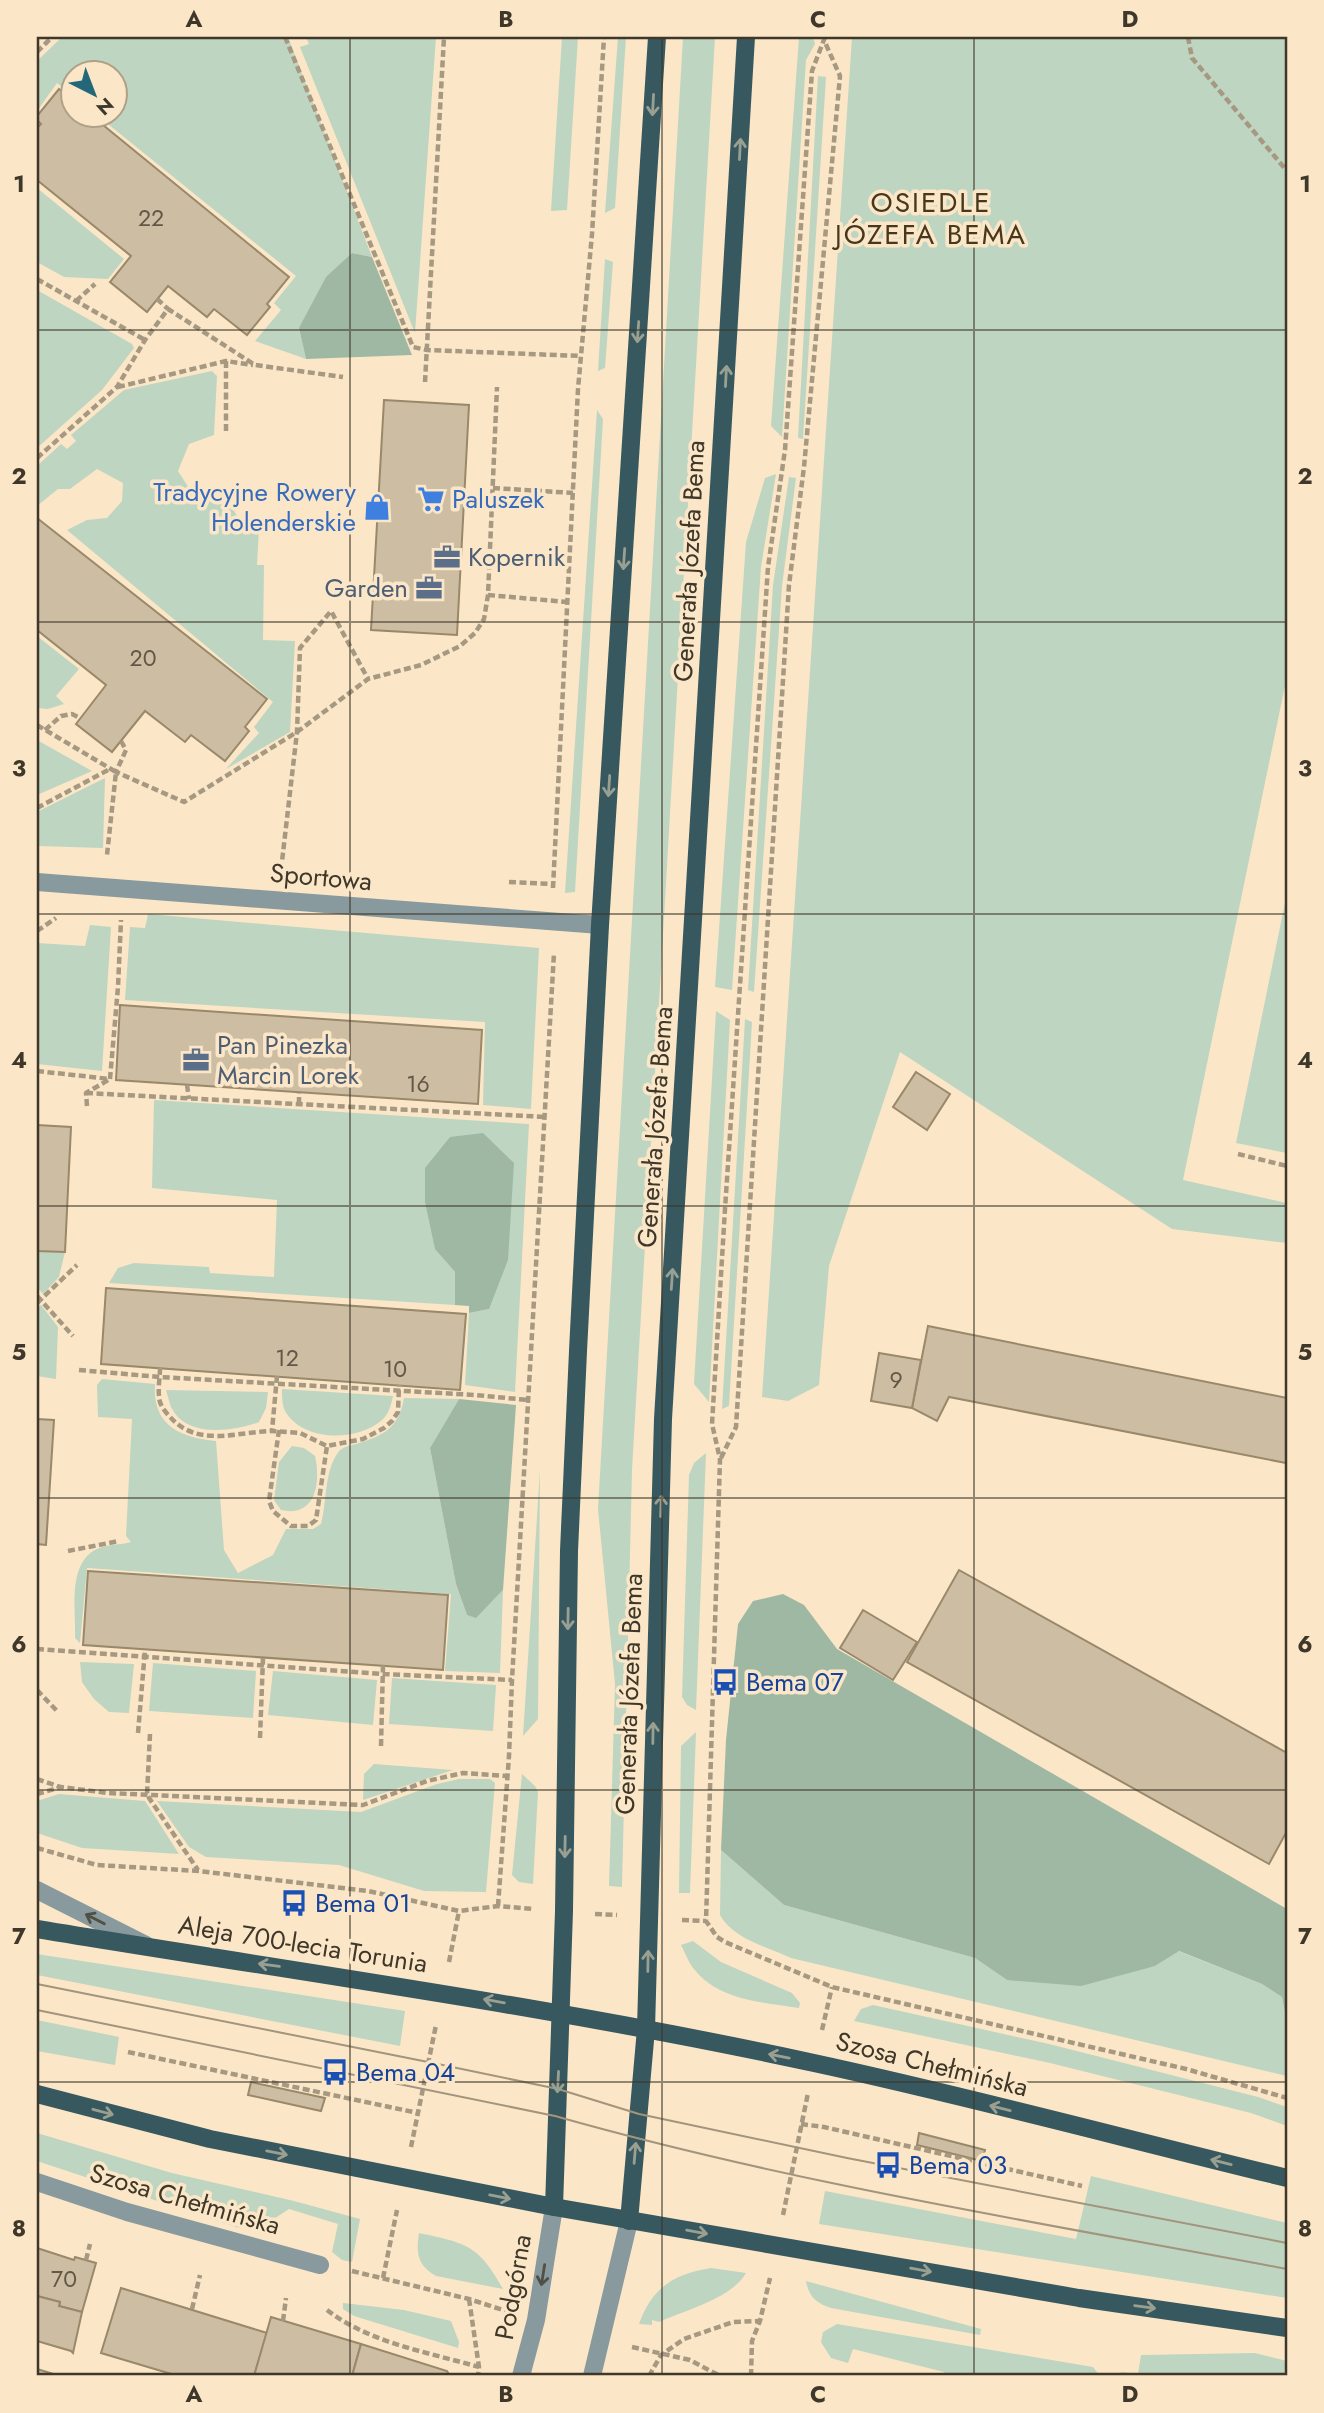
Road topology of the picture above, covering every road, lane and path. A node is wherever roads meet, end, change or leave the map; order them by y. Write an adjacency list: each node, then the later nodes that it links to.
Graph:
1 (52, 37): 9 (path)
2 (285, 37): 17 (path)
3 (444, 37): 17 (path)
4 (604, 37): 18 (path)
5 (657, 37): 44 (main road, one-way to 44)
6 (746, 37): 100 (main road, Generała Józefa Bema, one-way to 6)
7 (1188, 37): 10 (path)
8 (824, 38): 72 (path); 72 (path)
9 (37, 52)
10 (1287, 171)
11 (37, 279): 14 (path)
12 (94, 284): 14 (path)
13 (157, 299): 15 (path)
14 (76, 302): 16 (path)
15 (168, 309): 16 (path); 20 (path)
16 (145, 340): 23 (path)
17 (427, 350): 18 (path); 22 (path)
18 (581, 356): 28 (path)
19 (226, 360): 20 (path); 23 (path); 25 (path)
20 (255, 365): 21 (path)
21 (343, 377)
22 (425, 382)
23 (117, 387): 26 (path)
24 (497, 387): 27 (path)
25 (226, 432)
26 (37, 458)
27 (493, 488): 28 (path); 29 (path)
28 (573, 494): 30 (path)
29 (488, 595): 30 (path); 31 (path)
30 (567, 602): 43 (path)
31 (368, 679): 35 (path); 35 (path)
32 (80, 718): 34 (path)
33 (37, 725): 34 (path)
34 (45, 730): 37 (path)
35 (297, 732): 37 (path); 40 (path)
36 (121, 740): 37 (path)
37 (113, 770): 38 (path); 39 (path)
38 (37, 808)
39 (108, 843)
40 (281, 870)
41 (37, 881): 43 (street, Sportowa)
42 (121, 920): 46 (path)
43 (556, 923): 44 (street, Sportowa); 55 (path)
44 (600, 925): 99 (main road, one-way to 99)
45 (37, 1071): 46 (path)
46 (110, 1079): 48 (path)
47 (187, 1084): 50 (path)
48 (86, 1093): 50 (path); 53 (path)
49 (299, 1093): 52 (path)
50 (189, 1099): 52 (path)
51 (417, 1100): 54 (path)
52 (299, 1104): 54 (path)
53 (87, 1106)
54 (418, 1110): 55 (path)
55 (546, 1117): 68 (path)
56 (1238, 1154): 57 (path)
57 (1287, 1166)
58 (77, 1265): 60 (path)
59 (37, 1296): 60 (path)
60 (39, 1302): 61 (path)
61 (73, 1336)
62 (160, 1368): 65 (path)
63 (79, 1370): 65 (path)
64 (277, 1376): 66 (path)
65 (160, 1377): 66 (path); 70 (path)
66 (276, 1383): 67 (path); 70 (path)
67 (399, 1389): 68 (path); 71 (path)
68 (527, 1400): 82 (path)
69 (279, 1430): 70 (path); 71 (path); 71 (path)
70 (272, 1431)
71 (327, 1446)
72 (720, 1459): 101 (path)
73 (119, 1541): 74 (path)
74 (68, 1551)
75 (37, 1648): 77 (path)
76 (145, 1650): 77 (path)
77 (143, 1657): 79 (path); 85 (path)
78 (264, 1658): 79 (path)
79 (263, 1664): 81 (path); 87 (path)
80 (383, 1665): 81 (path)
81 (383, 1674): 82 (path); 88 (path)
82 (512, 1680): 89 (path)
83 (37, 1690): 84 (path)
84 (57, 1711)
85 (138, 1733)
86 (150, 1734): 93 (path)
87 (260, 1738)
88 (381, 1746)
89 (508, 1776): 93 (path); 97 (path)
90 (37, 1779): 91 (path)
91 (61, 1787): 92 (path); 93 (path)
92 (37, 1794)
93 (147, 1795): 95 (path)
94 (37, 1848): 95 (path)
95 (199, 1871): 98 (path)
96 (37, 1890): 103 (street, one-way to 96)
97 (498, 1906): 98 (path); 99 (path)
98 (459, 1911): 104 (path)
99 (564, 1912): 100 (path); 106 (main road)
100 (649, 1918): 101 (path); 108 (main road, Generała Józefa Bema, one-way to 100)
101 (706, 1921): 105 (path)
102 (37, 1928): 103 (main road, Aleja 700-lecia Torunia)
103 (152, 1948): 106 (main road, Aleja 700-lecia Torunia, one-way to 103)
104 (452, 1948)
105 (832, 1987): 110 (path); 112 (path)
106 (561, 2014): 108 (main road, Szosa Chełmińska); 119 (main road, one-way to 119)
107 (436, 2022): 113 (path)
108 (646, 2029): 110 (main road, Szosa Chełmińska, one-way to 108); 122 (main road, Generała Józefa Bema, one-way to 108)
109 (128, 2052): 113 (path)
110 (815, 2063): 114 (path); 116 (main road, Szosa Chełmińska, one-way to 110)
111 (37, 2094): 119 (main road, one-way to 119)
112 (1287, 2098)
113 (418, 2113): 115 (path)
114 (801, 2124): 118 (path); 120 (path)
115 (415, 2131)
116 (1287, 2178)
117 (37, 2182): 125 (street, Szosa Chełmińska)
118 (1082, 2186)
119 (554, 2207): 122 (main road); 139 (street, Podgórna, one-way to 139)
120 (782, 2217)
121 (395, 2221): 128 (path)
122 (629, 2221): 135 (main road, one-way to 135); 140 (street)
123 (90, 2244): 124 (path)
124 (86, 2260)
125 (320, 2265)
126 (771, 2273): 134 (path)
127 (200, 2274): 131 (path)
128 (383, 2278)
129 (286, 2298): 133 (path)
130 (469, 2299): 137 (path)
131 (192, 2309)
132 (327, 2310): 137 (path)
133 (283, 2321)
134 (760, 2321): 136 (path); 143 (path)
135 (1287, 2328)
136 (661, 2355): 141 (path); 142 (path)
137 (479, 2367): 138 (path)
138 (478, 2376)
139 (522, 2376)
140 (592, 2376)
141 (649, 2376)
142 (720, 2376)
143 (751, 2376)

